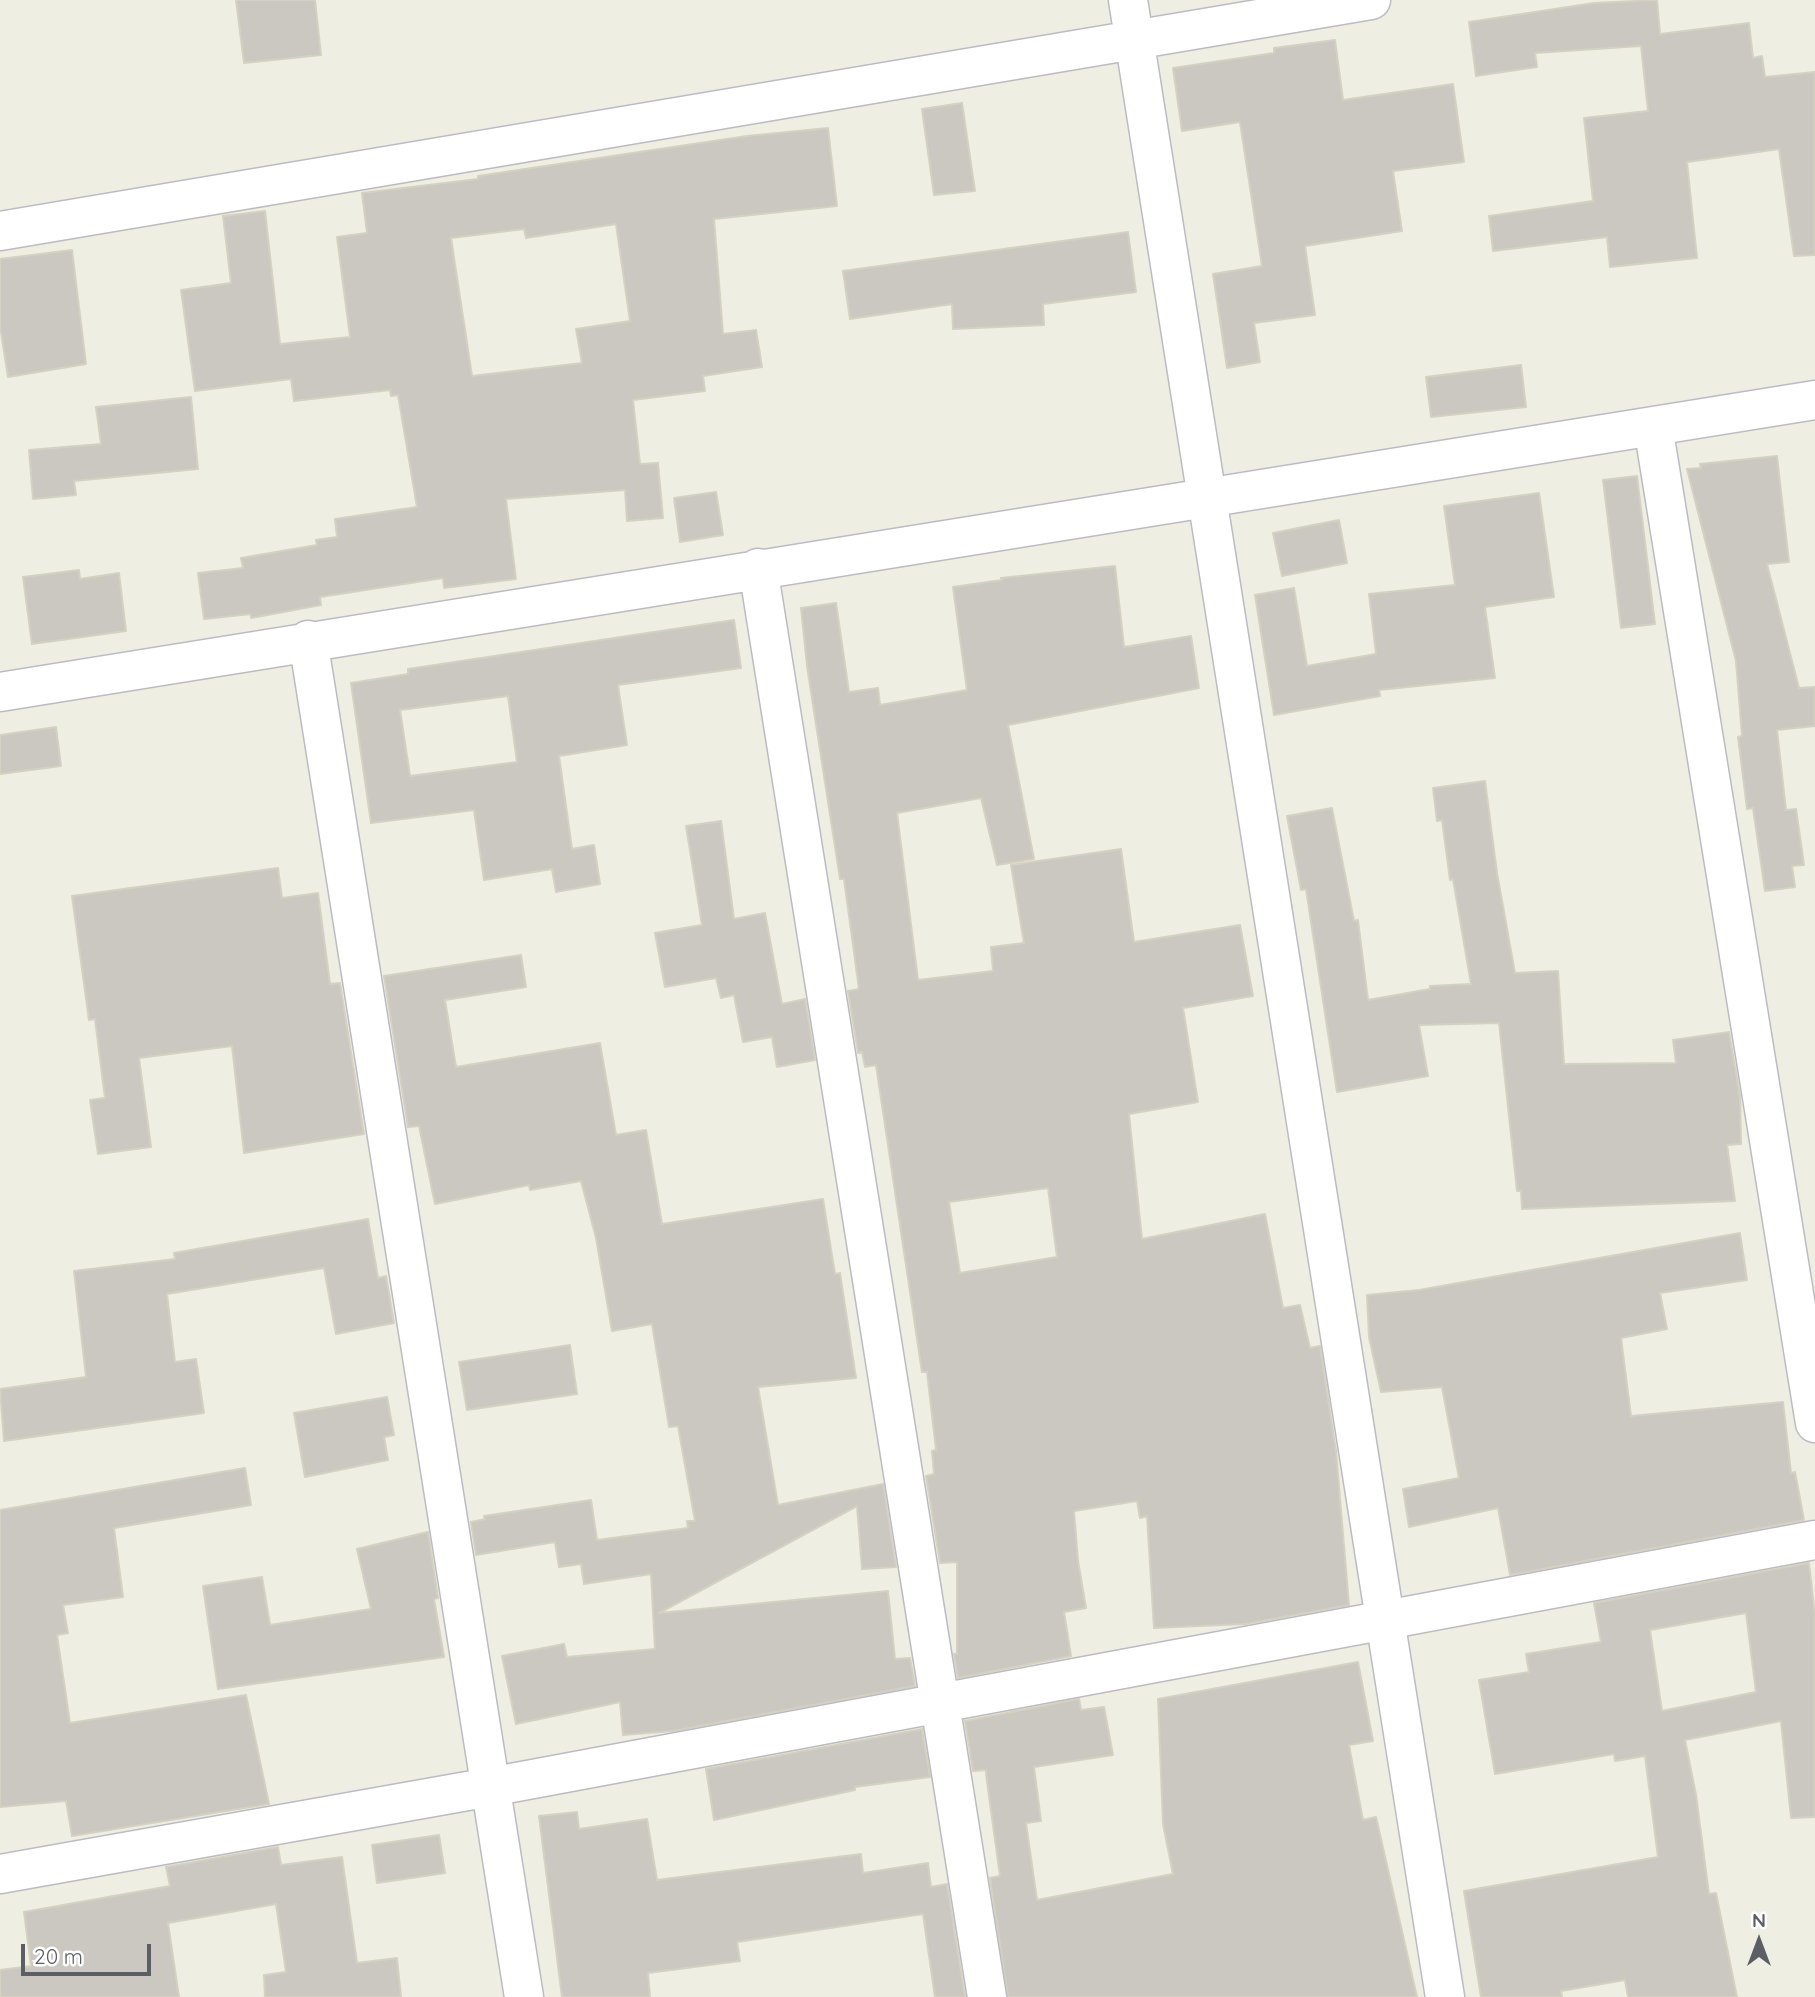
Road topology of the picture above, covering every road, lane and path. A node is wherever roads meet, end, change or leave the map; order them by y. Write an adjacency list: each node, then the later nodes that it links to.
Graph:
1 (1128, 0): 3 (street)
2 (1371, 0): 3 (street)
3 (1135, 39): 4 (street); 7 (street)
4 (0, 231)
5 (1815, 400): 6 (street)
6 (1653, 426): 7 (street); 11 (street)
7 (1207, 497): 8 (street); 13 (street)
8 (758, 568): 9 (street); 14 (street)
9 (308, 640): 10 (street); 15 (street)
10 (0, 692)
11 (1815, 1423)
12 (1815, 1540): 13 (street)
13 (1385, 1620): 14 (street); 19 (street)
14 (940, 1703): 15 (street); 18 (street)
15 (490, 1787): 16 (street); 17 (street)
16 (0, 1874)
17 (524, 1997)
18 (988, 1997)
19 (1445, 1997)

